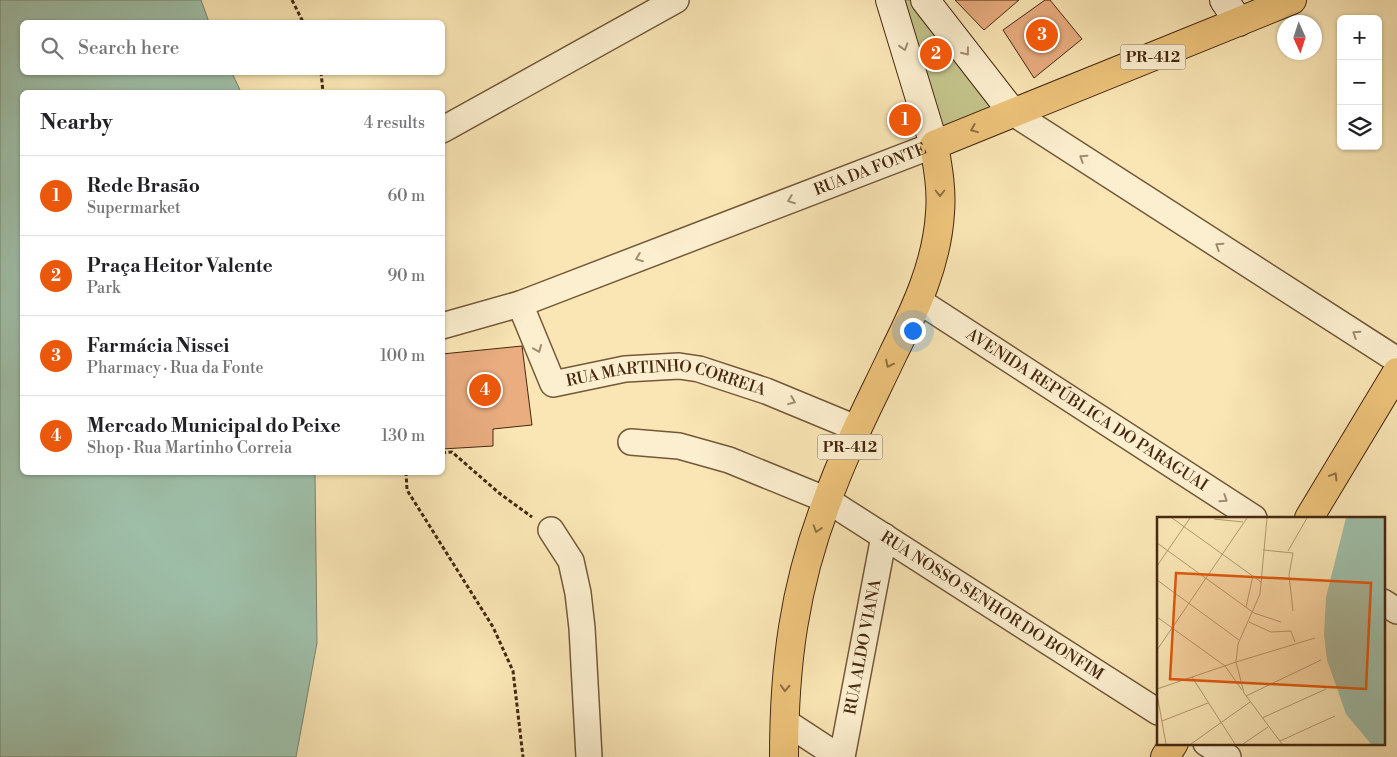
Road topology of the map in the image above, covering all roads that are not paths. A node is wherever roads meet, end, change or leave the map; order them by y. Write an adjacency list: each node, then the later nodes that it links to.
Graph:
1 (676, 0): 7 (street)
2 (890, 0): 8 (street, one-way to 8)
3 (925, 0): 6 (street, one-way to 6)
4 (1292, 0): 5 (main road, RUA DA FONTE / PR-412)
5 (1231, 11): 6 (main road, RUA DA FONTE / PR-412)
6 (1013, 113): 8 (main road, RUA DA FONTE / PR-412, one-way to 8); 12 (street, one-way to 6)
7 (445, 128)
8 (934, 145): 9 (main road, PR-412, one-way to 9); 10 (street, RUA DA FONTE, one-way to 10)
9 (919, 301): 14 (main road, PR-412, one-way to 14); 17 (street, AVENIDA REPÚBLICA DO PARAGUAI, one-way to 17)
10 (520, 304): 11 (street, RUA DA FONTE); 14 (street, RUA MARTINHO CORREIA, one-way to 14)
11 (445, 325)
12 (1397, 360)
13 (1397, 372): 18 (main road, one-way to 13)
14 (858, 429): 16 (main road, PR-412)
15 (631, 442): 16 (street, RUA NOSSO SENHOR DO BONFIM)
16 (827, 500): 20 (street, RUA NOSSO SENHOR DO BONFIM); 24 (main road, PR-412, one-way to 24)
17 (1252, 517)
18 (1310, 517)
19 (551, 530): 27 (street)
20 (884, 536): 23 (street, RUA NOSSO SENHOR DO BONFIM); 29 (street, RUA ALDO VIANA)
21 (1384, 603): 22 (street)
22 (1397, 611)
23 (1157, 711)
24 (784, 721): 28 (main road, PR-412); 29 (street)
25 (1173, 744): 30 (main road)
26 (1208, 744): 31 (street)
27 (589, 757)
28 (784, 757)
29 (841, 757)
30 (1165, 757)
31 (1228, 757)

